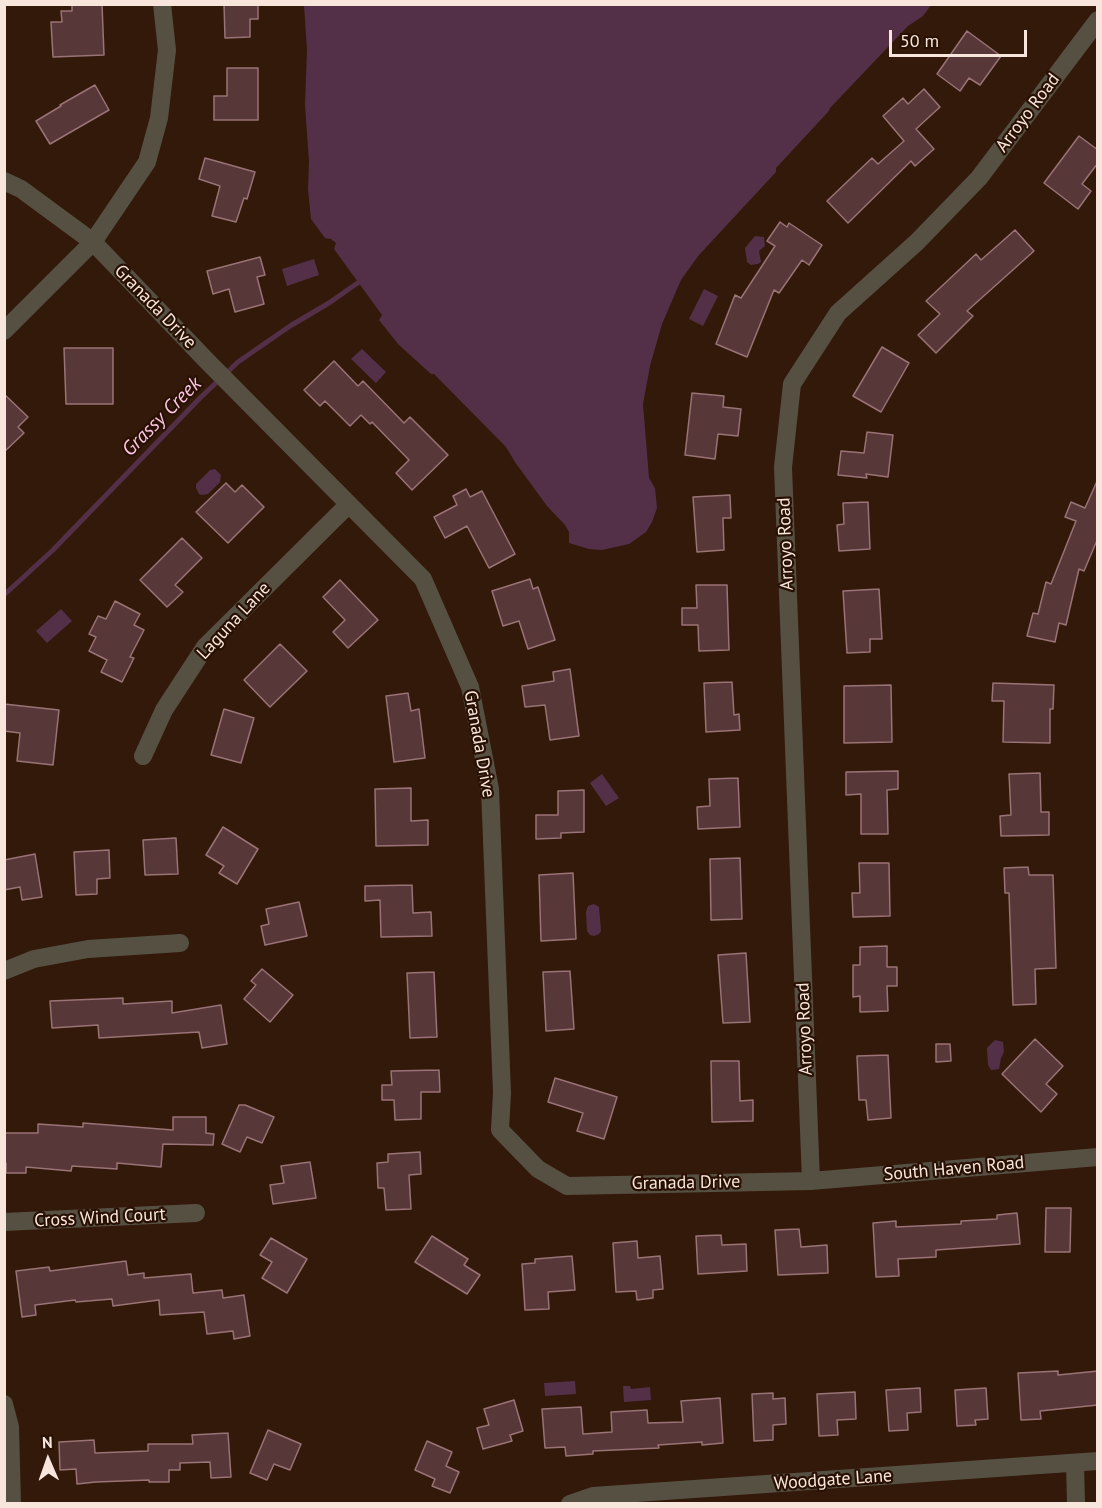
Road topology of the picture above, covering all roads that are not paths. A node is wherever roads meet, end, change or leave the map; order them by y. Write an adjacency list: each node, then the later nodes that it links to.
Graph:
1 (162, 4): 4 (street)
2 (1098, 20): 11 (street, Arroyo Road)
3 (4, 181): 4 (street, Granada Drive)
4 (93, 242): 5 (street); 6 (street, Granada Drive)
5 (4, 331)
6 (349, 504): 7 (street, Laguna Lane); 11 (street, Granada Drive)
7 (143, 756)
8 (180, 944): 9 (street)
9 (4, 971)
10 (1098, 1157): 11 (street, South Haven Road)
11 (811, 1181)
12 (196, 1213): 13 (street, Cross Wind Court)
13 (4, 1222)
14 (4, 1404): 17 (street)
15 (1098, 1461): 16 (street, Woodgate Lane)
16 (1075, 1463): 18 (street, Woodgate Lane); 19 (street)
17 (12, 1503)
18 (570, 1503)
19 (1076, 1503)

